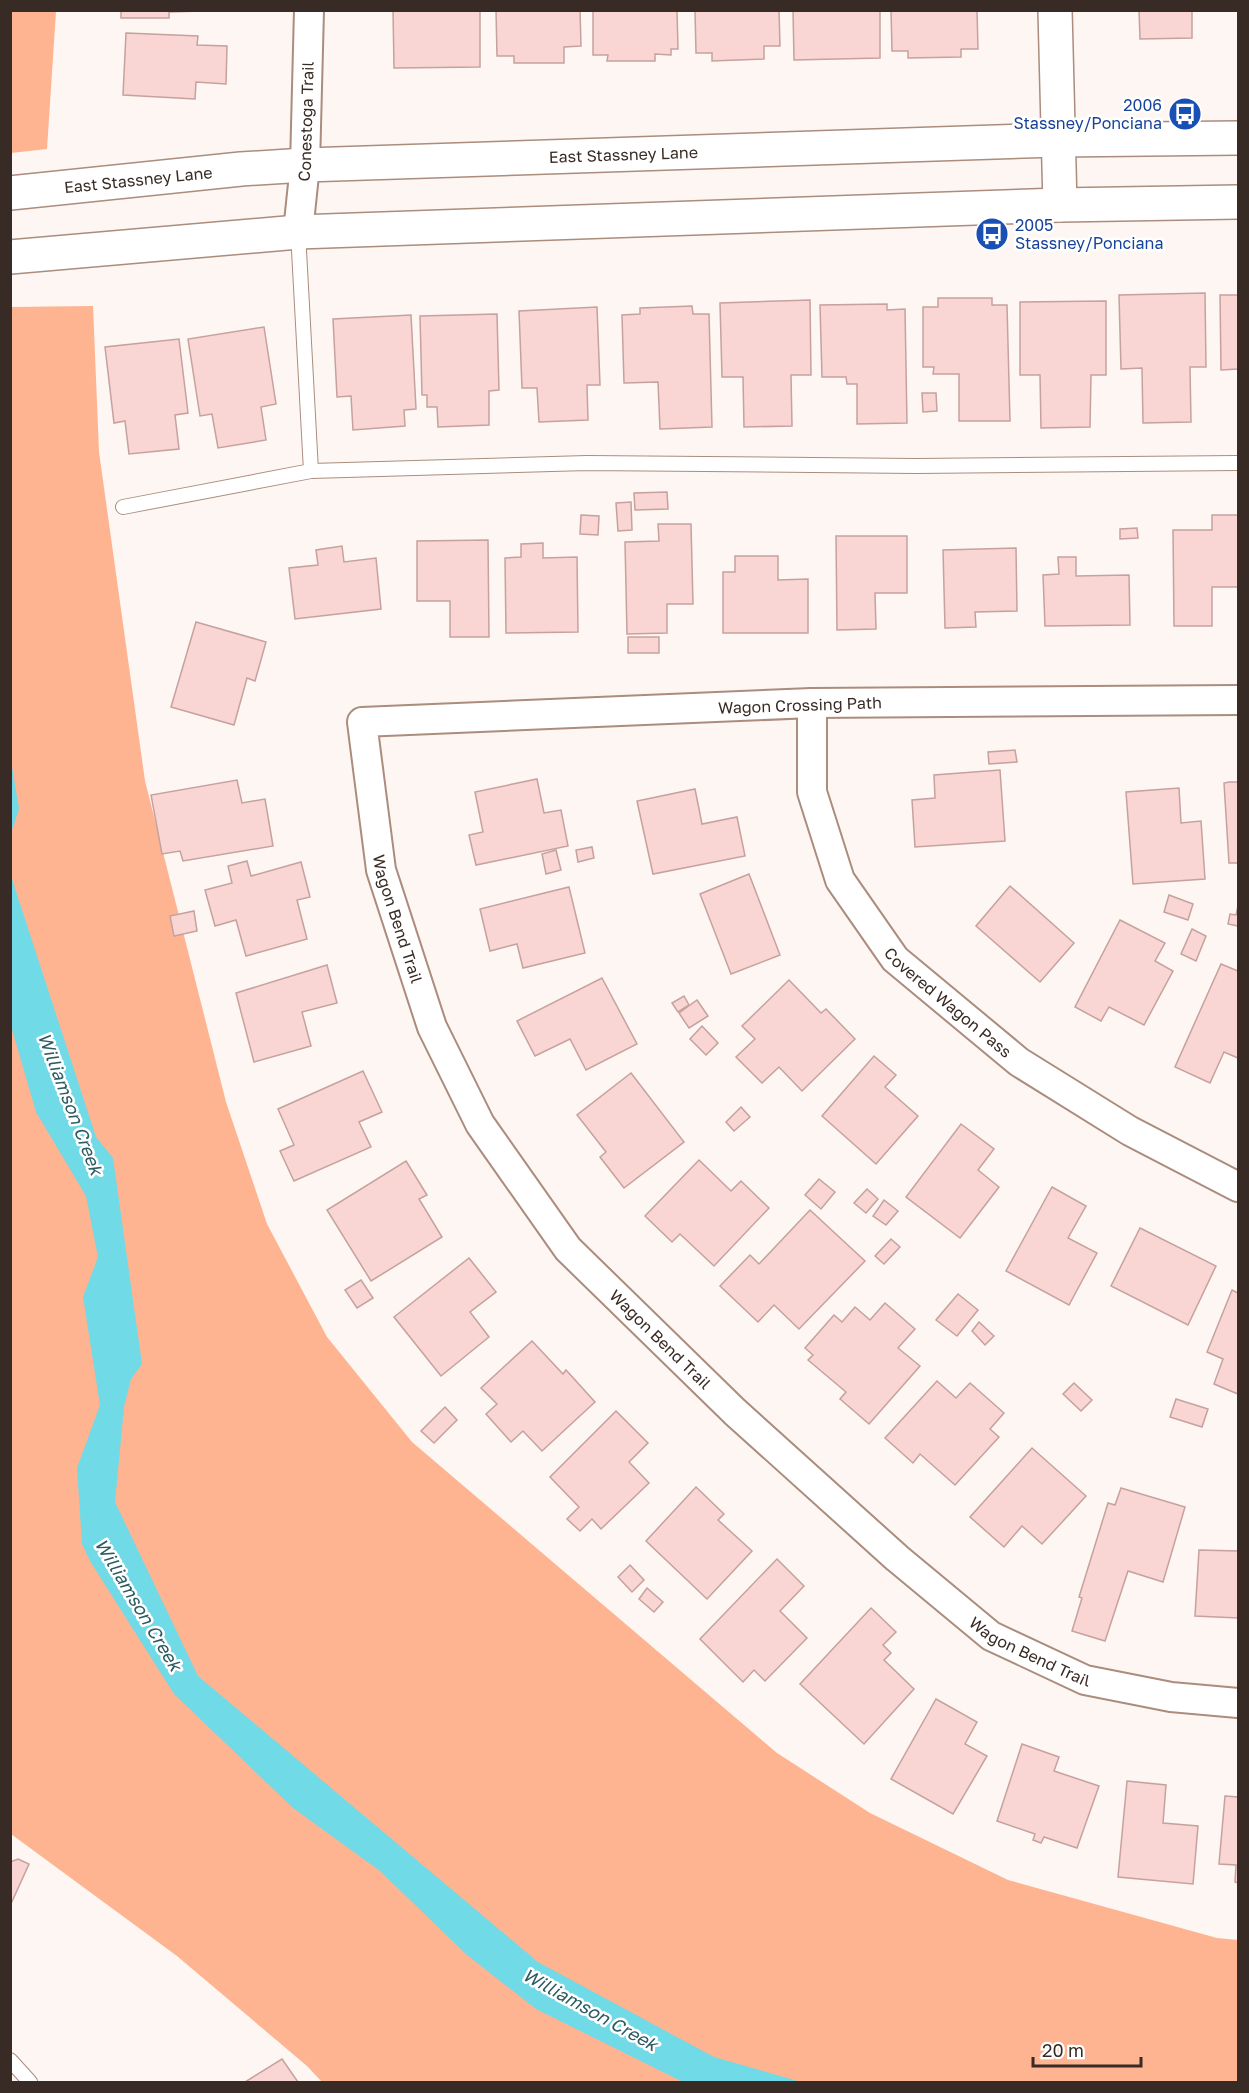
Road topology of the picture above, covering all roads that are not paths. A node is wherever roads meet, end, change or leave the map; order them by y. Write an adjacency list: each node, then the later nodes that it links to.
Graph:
1 (309, 10): 5 (street, Conestoga Trail)
2 (1055, 10): 4 (main road)
3 (1239, 138): 4 (main road, East Stassney Lane)
4 (1057, 141): 5 (main road, East Stassney Lane); 8 (main road)
5 (305, 165): 6 (main road, East Stassney Lane); 9 (street, Conestoga Trail)
6 (10, 193)
7 (1239, 202): 8 (main road)
8 (1060, 205): 9 (main road)
9 (298, 232): 10 (main road); 12 (lane)
10 (10, 257)
11 (1239, 463): 12 (lane)
12 (311, 471): 13 (lane)
13 (123, 507)
14 (1239, 700): 15 (street, Wagon Crossing Path)
15 (812, 703): 16 (street, Wagon Crossing Path); 17 (street, Covered Wagon Pass)
16 (362, 722): 18 (street, Wagon Bend Trail)
17 (1239, 1187)
18 (1239, 1703)
19 (10, 2060): 20 (lane)
20 (30, 2082)

